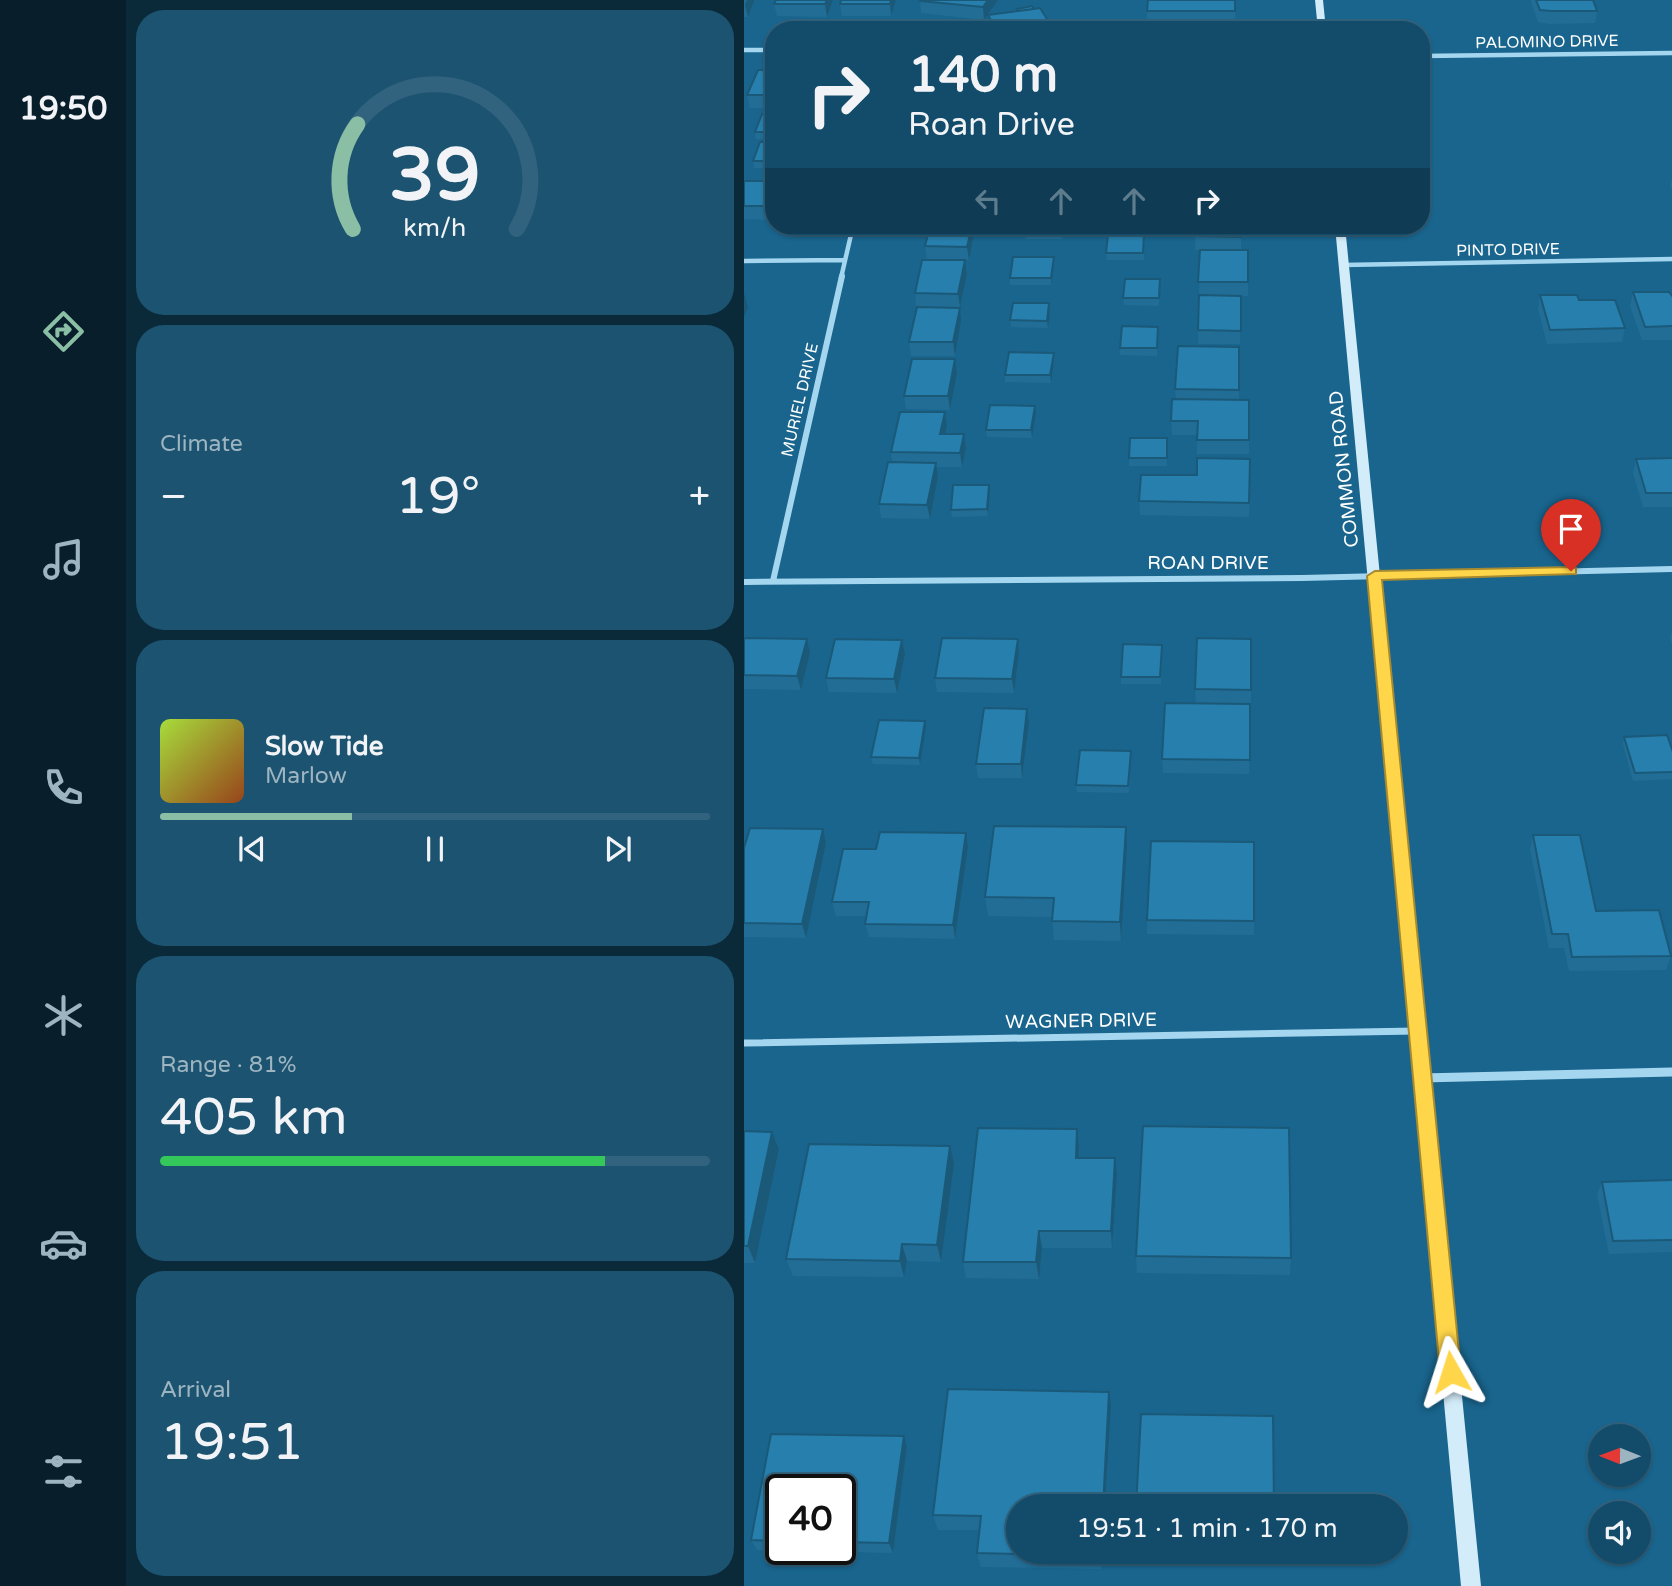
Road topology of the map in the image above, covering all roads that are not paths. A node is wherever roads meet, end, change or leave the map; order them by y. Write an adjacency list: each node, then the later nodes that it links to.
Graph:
1 (1319, 0): 2 (street)
2 (1321, 21)
3 (744, 50): 4 (street)
4 (765, 50)
5 (1672, 53): 6 (street, PALOMINO DRIVE)
6 (1430, 56)
7 (851, 235): 10 (street, MURIEL DRIVE)
8 (1341, 235): 12 (street, COMMON ROAD)
9 (1672, 259): 12 (street, PINTO DRIVE)
10 (845, 260): 11 (street); 15 (street, MURIEL DRIVE)
11 (744, 261)
12 (1343, 265): 14 (street, COMMON ROAD)
13 (1672, 569): 14 (street, ROAN DRIVE)
14 (1375, 576): 15 (street, ROAN DRIVE); 17 (street, COMMON ROAD)
15 (773, 581): 16 (street, ROAN DRIVE)
16 (744, 582)
17 (1418, 1031): 18 (street, WAGNER DRIVE); 20 (street, COMMON ROAD)
18 (744, 1043)
19 (1672, 1072): 20 (street)
20 (1422, 1078): 21 (street, COMMON ROAD)
21 (1471, 1586)

